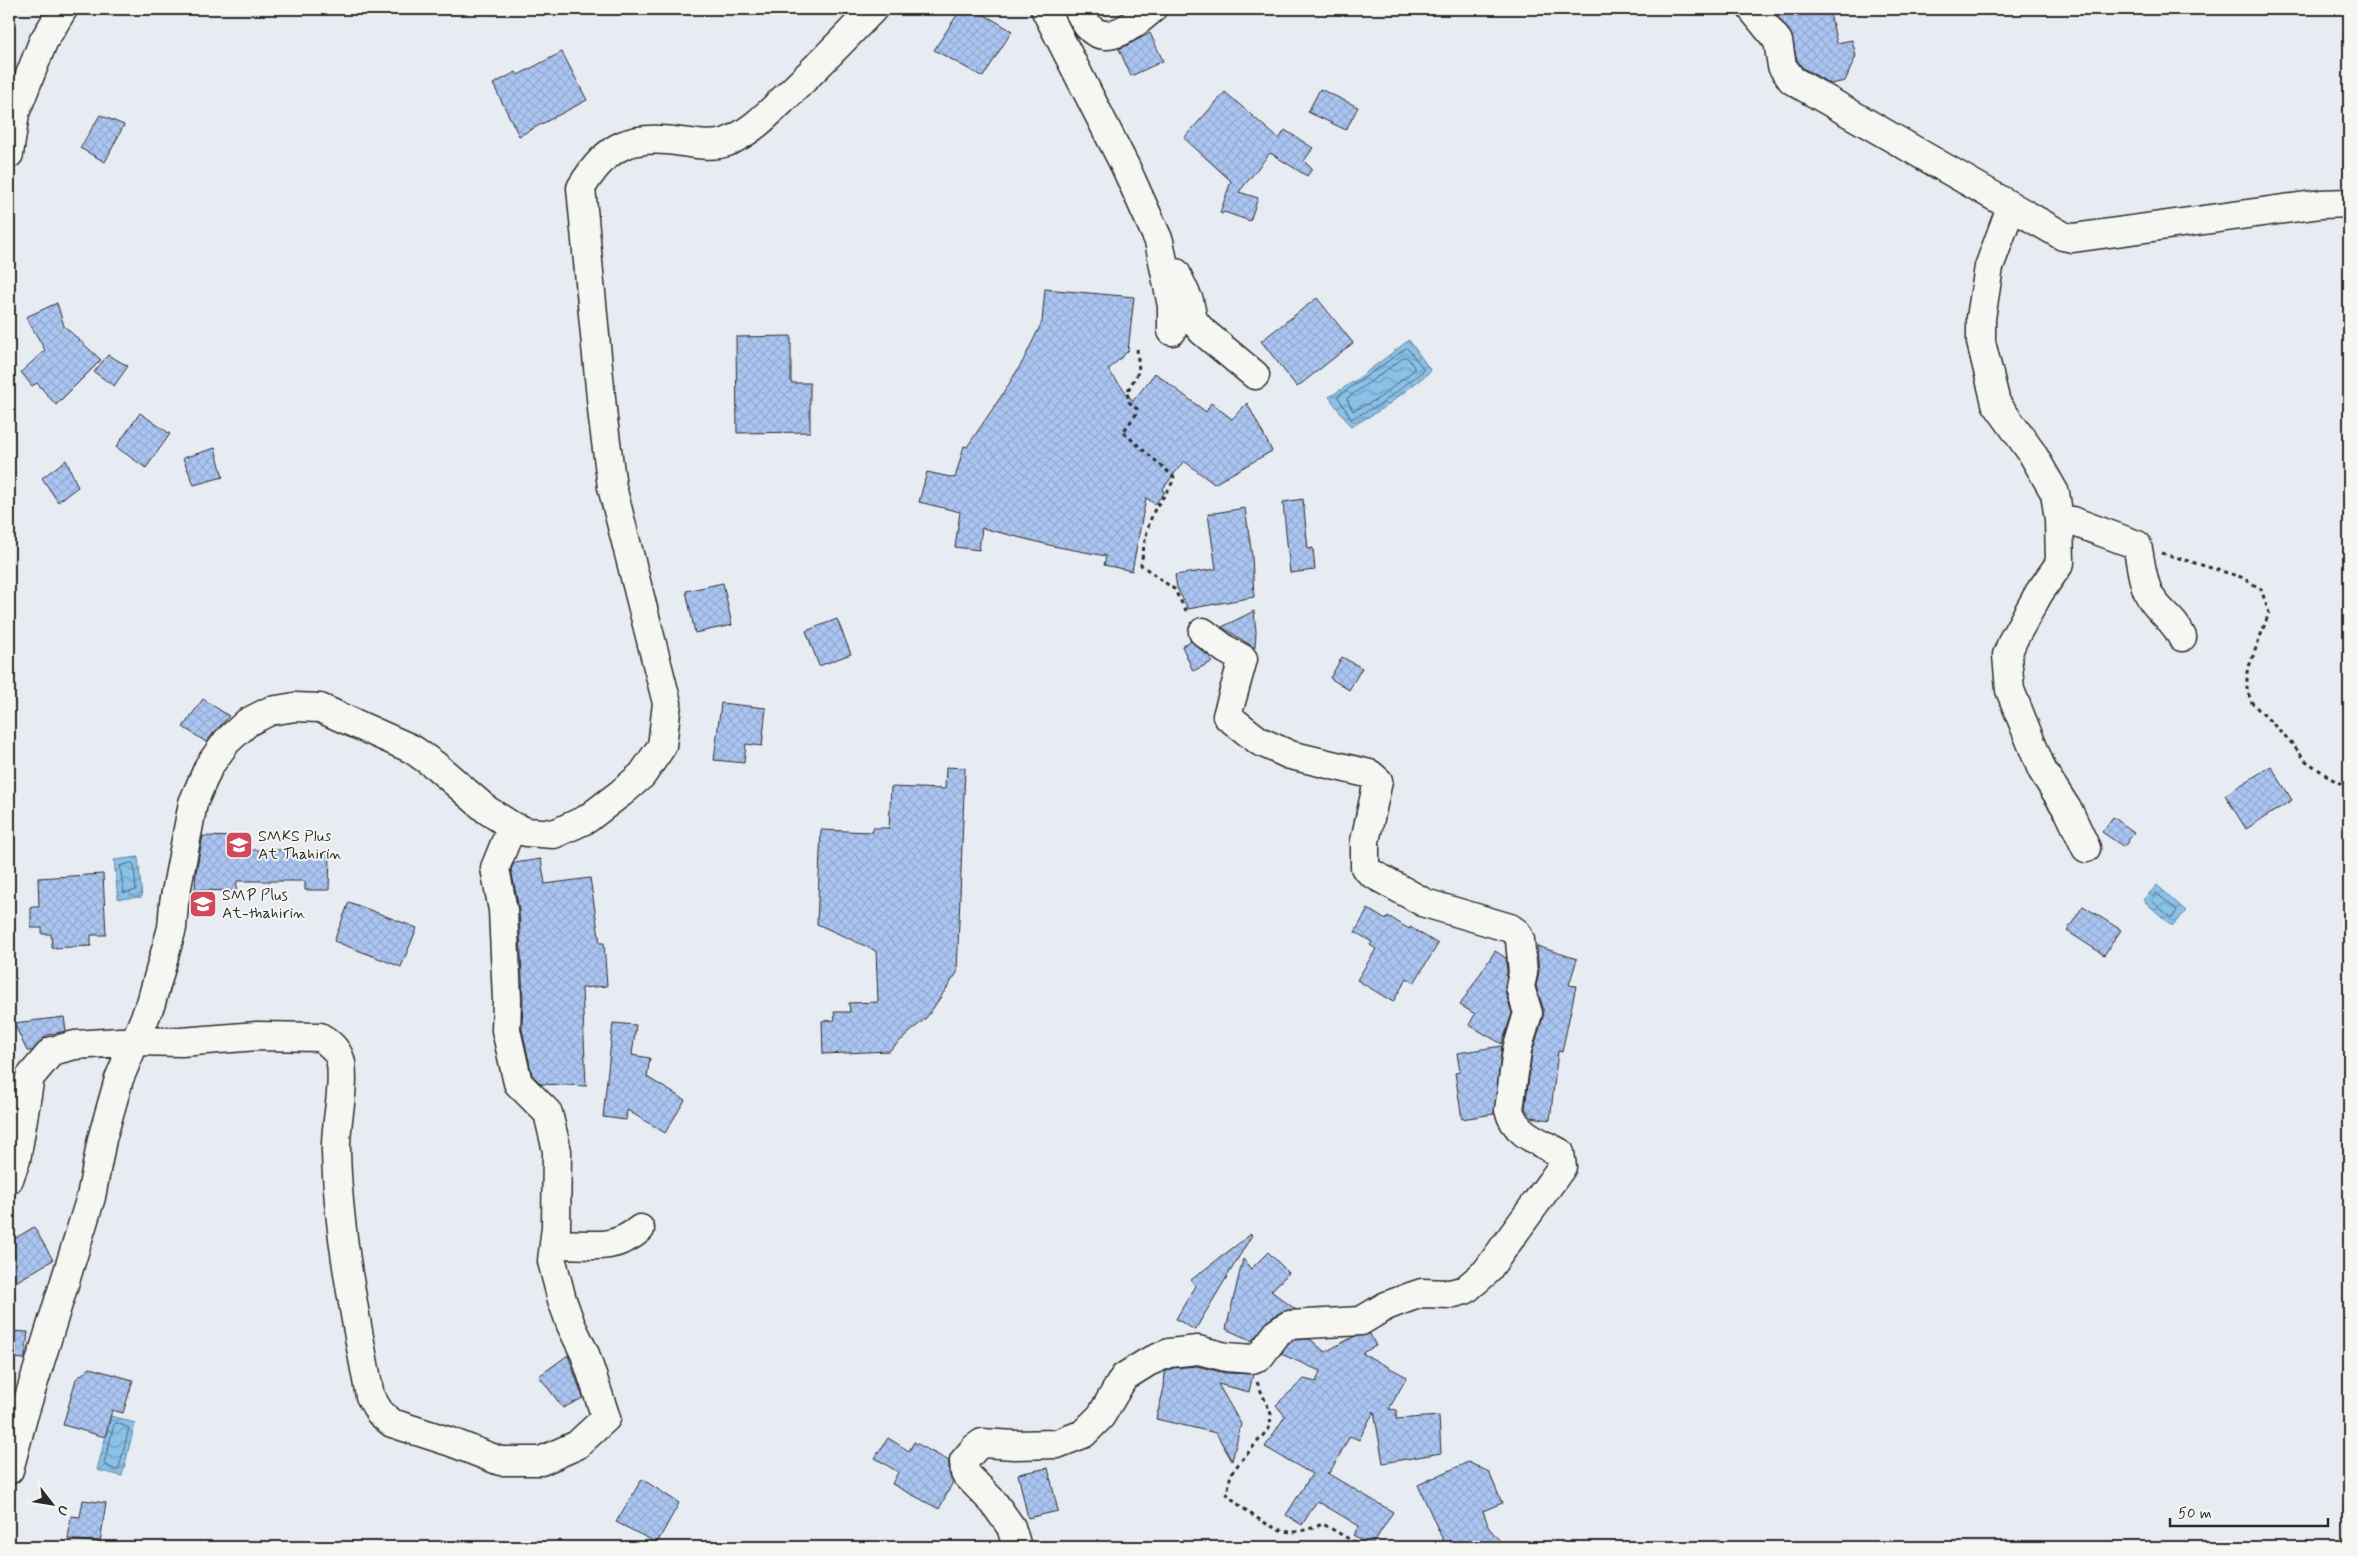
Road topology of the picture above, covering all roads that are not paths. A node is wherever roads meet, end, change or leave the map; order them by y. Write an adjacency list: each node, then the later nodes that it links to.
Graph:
1 (63, 9): 7 (street)
2 (873, 9): 16 (street)
3 (1045, 9): 10 (street)
4 (1078, 9): 5 (street)
5 (1152, 9)
6 (1752, 9): 9 (street)
7 (9, 154)
8 (2349, 203): 9 (street)
9 (2011, 207): 13 (street)
10 (1160, 241): 11 (street); 12 (street)
11 (1172, 331)
12 (1255, 375)
13 (2059, 519): 15 (street); 17 (street)
14 (1202, 632): 23 (street)
15 (2182, 637)
16 (512, 826): 18 (street); 21 (street)
17 (2086, 848)
18 (134, 1041): 19 (street); 21 (street); 22 (street)
19 (9, 1179)
20 (640, 1229): 21 (street)
21 (554, 1244)
22 (9, 1470)
23 (1017, 1547)

